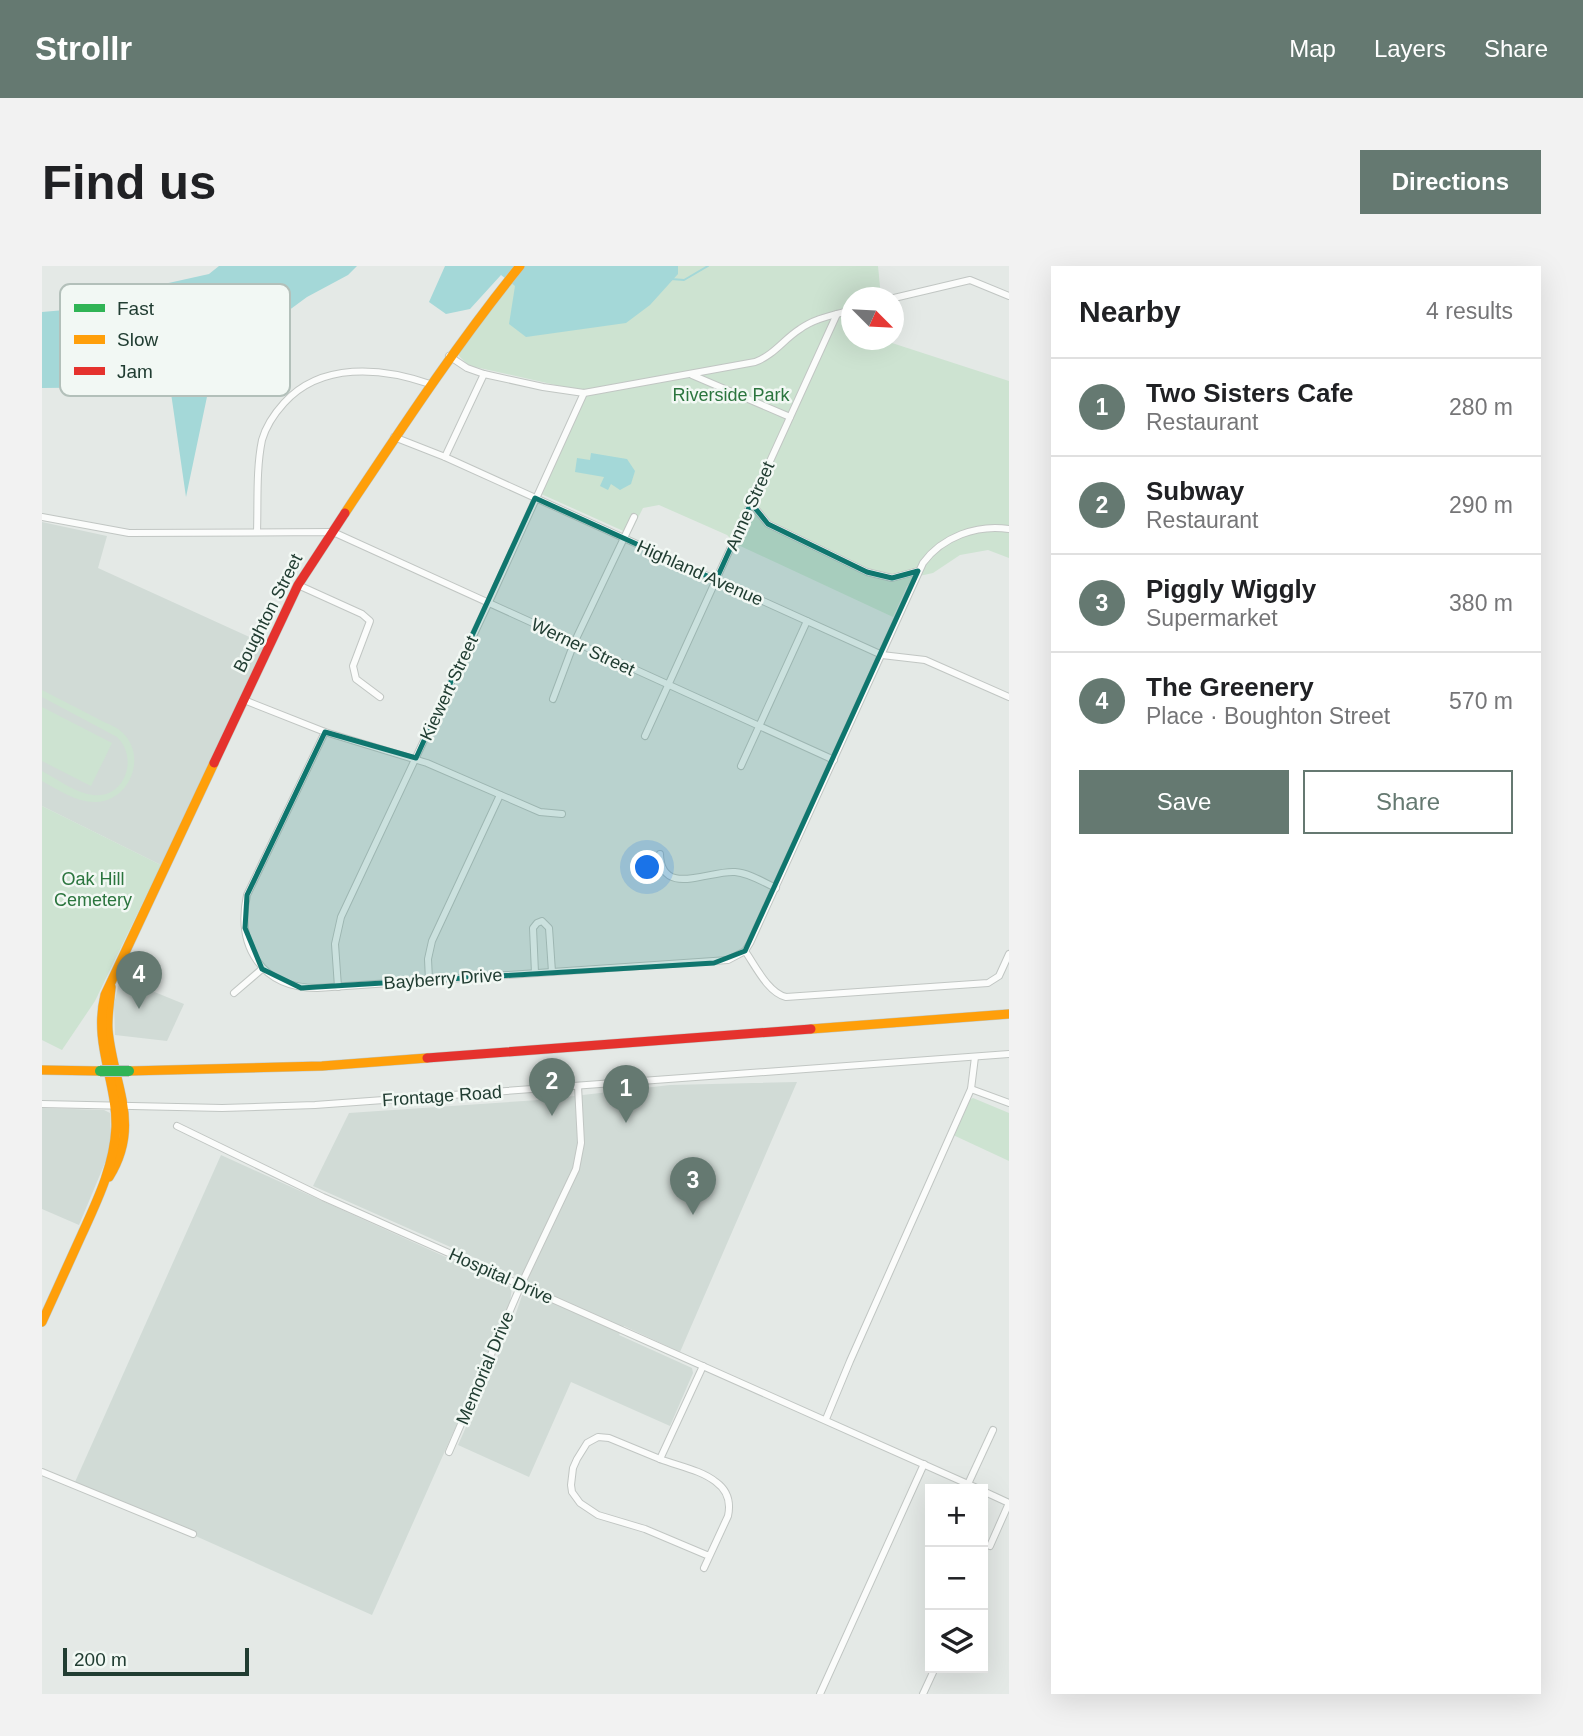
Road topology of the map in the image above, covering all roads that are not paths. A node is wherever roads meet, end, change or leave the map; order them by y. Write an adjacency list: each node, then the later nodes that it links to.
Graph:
1 (520, 266): 6 (main road, Boughton Street)
2 (904, 296): 3 (street)
3 (1009, 296)
4 (841, 313): 5 (street)
5 (836, 314): 8 (street); 11 (street, Anne Street)
6 (449, 356): 7 (street); 9 (main road, Boughton Street)
7 (484, 374): 10 (street); 13 (street)
8 (700, 375): 10 (street); 11 (street)
9 (430, 384): 12 (main road, Boughton Street); 19 (street)
10 (584, 393): 14 (street, Kiewert Street)
11 (790, 417): 15 (street, Anne Street)
12 (394, 437): 13 (street, Highland Avenue); 20 (main road, Boughton Street)
13 (445, 457): 14 (street, Highland Avenue)
14 (536, 498): 21 (street, Highland Avenue); 25 (street, Kiewert Street)
15 (751, 503): 22 (street); 23 (street, Anne Street)
16 (42, 517): 19 (street)
17 (634, 517): 21 (street)
18 (1009, 529): 22 (street)
19 (257, 532): 20 (street)
20 (333, 532): 24 (main road, Boughton Street); 25 (street, Werner Street)
21 (623, 539): 23 (street, Highland Avenue); 27 (street)
22 (918, 571): 28 (street)
23 (716, 580): 26 (street, Highland Avenue); 29 (street, Anne Street)
24 (298, 585): 30 (street); 33 (main road, Boughton Street)
25 (489, 602): 27 (street, Werner Street); 37 (street, Kiewert Street)
26 (807, 621): 28 (street, Highland Avenue); 34 (street)
27 (574, 643): 29 (street, Werner Street); 32 (street)
28 (882, 655): 31 (street, Highland Avenue); 38 (street)
29 (668, 685): 34 (street, Werner Street); 36 (street, Anne Street)
30 (380, 697)
31 (1009, 697)
32 (553, 699)
33 (244, 700): 35 (street); 60 (main road, Boughton Street)
34 (758, 727): 38 (street, Werner Street); 39 (street)
35 (325, 732): 37 (street); 46 (street)
36 (645, 736)
37 (416, 758): 40 (street); 50 (street, Kiewert Street)
38 (834, 760): 43 (street)
39 (741, 766)
40 (500, 795): 41 (street); 49 (street)
41 (562, 814)
42 (660, 854): 43 (street)
43 (776, 888): 44 (street)
44 (745, 951): 45 (street); 47 (street, Bayberry Drive)
45 (1009, 954)
46 (262, 969): 50 (street, Bayberry Drive); 51 (street)
47 (552, 972): 48 (street, Bayberry Drive); 48 (street)
48 (535, 973): 49 (street, Bayberry Drive)
49 (429, 980): 50 (street, Bayberry Drive)
50 (338, 987)
51 (234, 993)
52 (1009, 1014): 55 (main road, bridge)
53 (1009, 1054): 54 (street, Frontage Road)
54 (975, 1057): 56 (street, Frontage Road); 57 (street)
55 (42, 1070)
56 (578, 1086): 60 (street, Frontage Road); 62 (street, Memorial Drive)
57 (971, 1089): 58 (street); 65 (street)
58 (1009, 1102)
59 (42, 1104): 60 (street, Frontage Road)
60 (119, 1107): 63 (main road, Boughton Street)
61 (177, 1126): 62 (street, Hospital Drive)
62 (521, 1285): 64 (street, Hospital Drive); 67 (street, Memorial Drive)
63 (42, 1322)
64 (703, 1366): 65 (street, Hospital Drive); 68 (street)
65 (826, 1419): 69 (street, Hospital Drive)
66 (993, 1430): 71 (street)
67 (449, 1452)
68 (660, 1459): 76 (street); 76 (street)
69 (923, 1464): 71 (street, Hospital Drive); 79 (street)
70 (42, 1472): 74 (street)
71 (968, 1484)
72 (988, 1493): 73 (street, Hospital Drive)
73 (1009, 1503): 75 (street)
74 (193, 1534)
75 (990, 1546)
76 (709, 1556): 77 (street)
77 (704, 1568)
78 (933, 1673): 80 (street)
79 (820, 1694)
80 (923, 1694)

